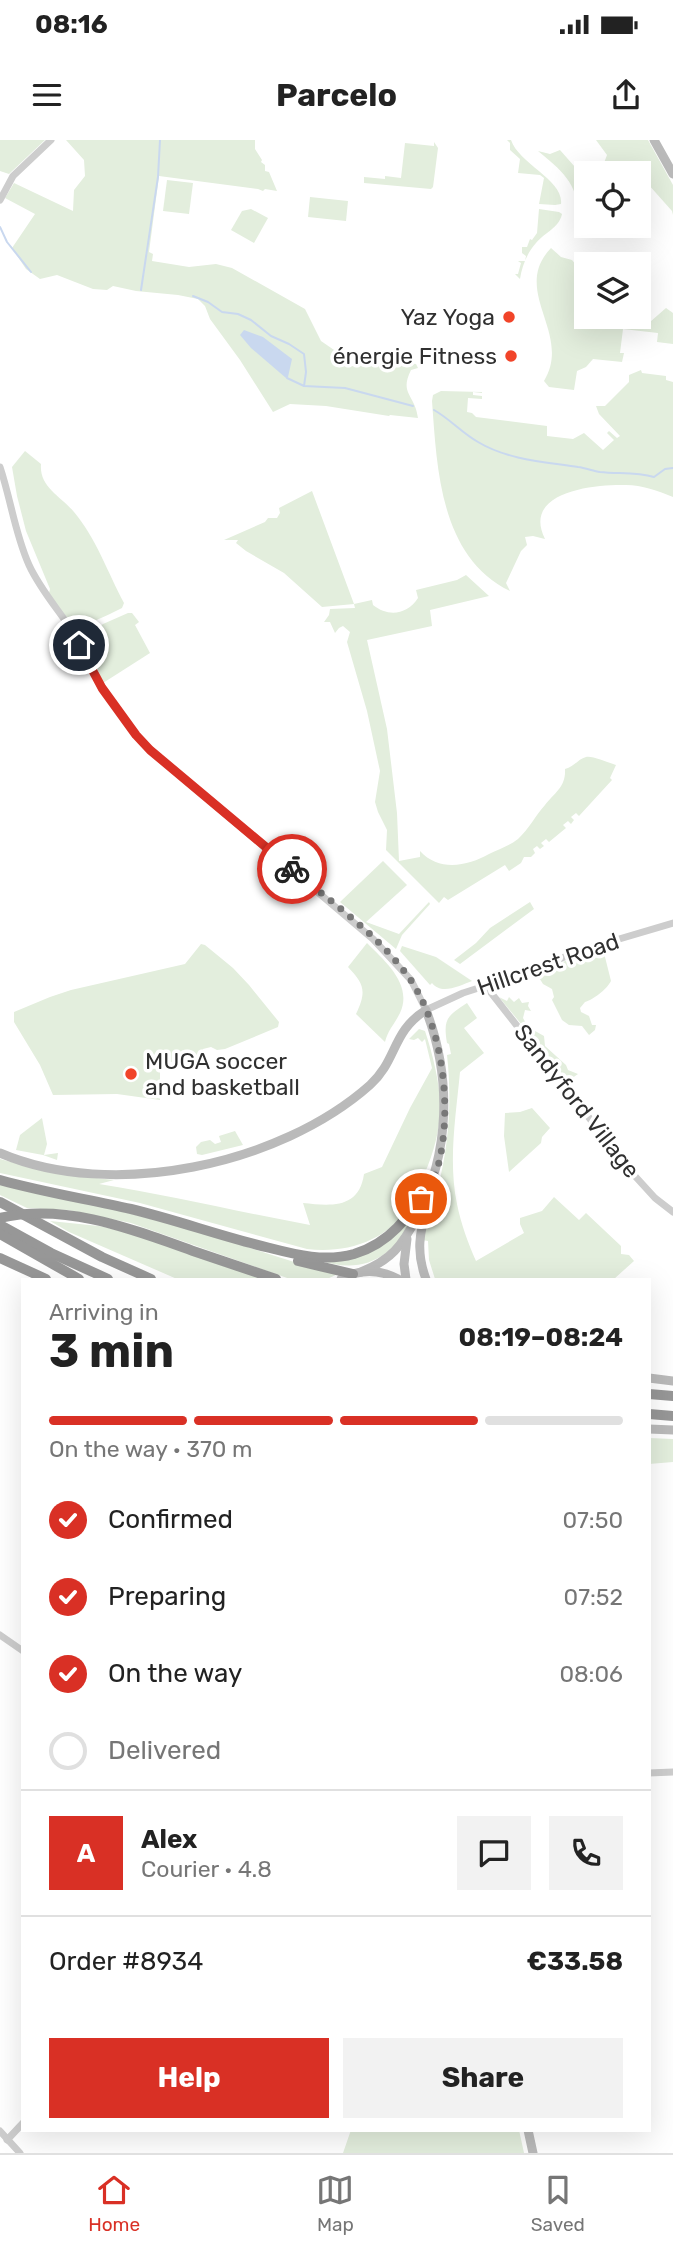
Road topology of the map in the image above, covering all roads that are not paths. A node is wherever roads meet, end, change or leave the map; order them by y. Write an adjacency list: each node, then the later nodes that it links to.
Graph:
1 (51, 140): 4 (street)
2 (654, 140): 3 (main road)
3 (673, 174)
4 (0, 200)
5 (0, 467): 6 (street)
6 (3, 486): 7 (street)
7 (71, 629): 8 (street); 8 (street)
8 (79, 645): 11 (street)
9 (673, 923): 10 (street, Hillcrest Road)
10 (485, 985): 11 (street, Hillcrest Road); 17 (street, Sandyford Village)
11 (426, 1010): 12 (main road); 13 (main road)
12 (0, 1153)
13 (438, 1165): 15 (main road); 33 (main road)
14 (0, 1180): 22 (highway)
15 (433, 1180): 21 (main road); 22 (highway)
16 (0, 1202): 28 (highway)
17 (673, 1212)
18 (0, 1218): 29 (highway)
19 (0, 1225): 27 (highway)
20 (0, 1234): 26 (highway)
21 (407, 1237): 24 (main road); 32 (main road)
22 (236, 1240): 24 (highway)
23 (0, 1258): 25 (highway)
24 (357, 1273): 30 (main road); 31 (main road)
25 (44, 1278)
26 (77, 1278)
27 (106, 1278)
28 (149, 1278)
29 (273, 1278)
30 (344, 1278)
31 (395, 1278)
32 (407, 1278)
33 (426, 1278)
34 (651, 1378): 35 (main road)
35 (673, 1381)
36 (651, 1394): 37 (highway)
37 (673, 1396)
38 (651, 1400): 39 (highway)
39 (673, 1402)
40 (651, 1416): 41 (highway)
41 (673, 1417)
42 (651, 1429): 43 (main road)
43 (673, 1430)
44 (0, 1635): 45 (street)
45 (21, 1650)
46 (673, 1772): 47 (street)
47 (651, 1773)
48 (21, 2125): 49 (street); 51 (street); 52 (street)
49 (0, 2129): 51 (street)
50 (528, 2132): 53 (main road)
51 (3, 2140): 52 (street)
52 (18, 2151)
53 (533, 2153)

